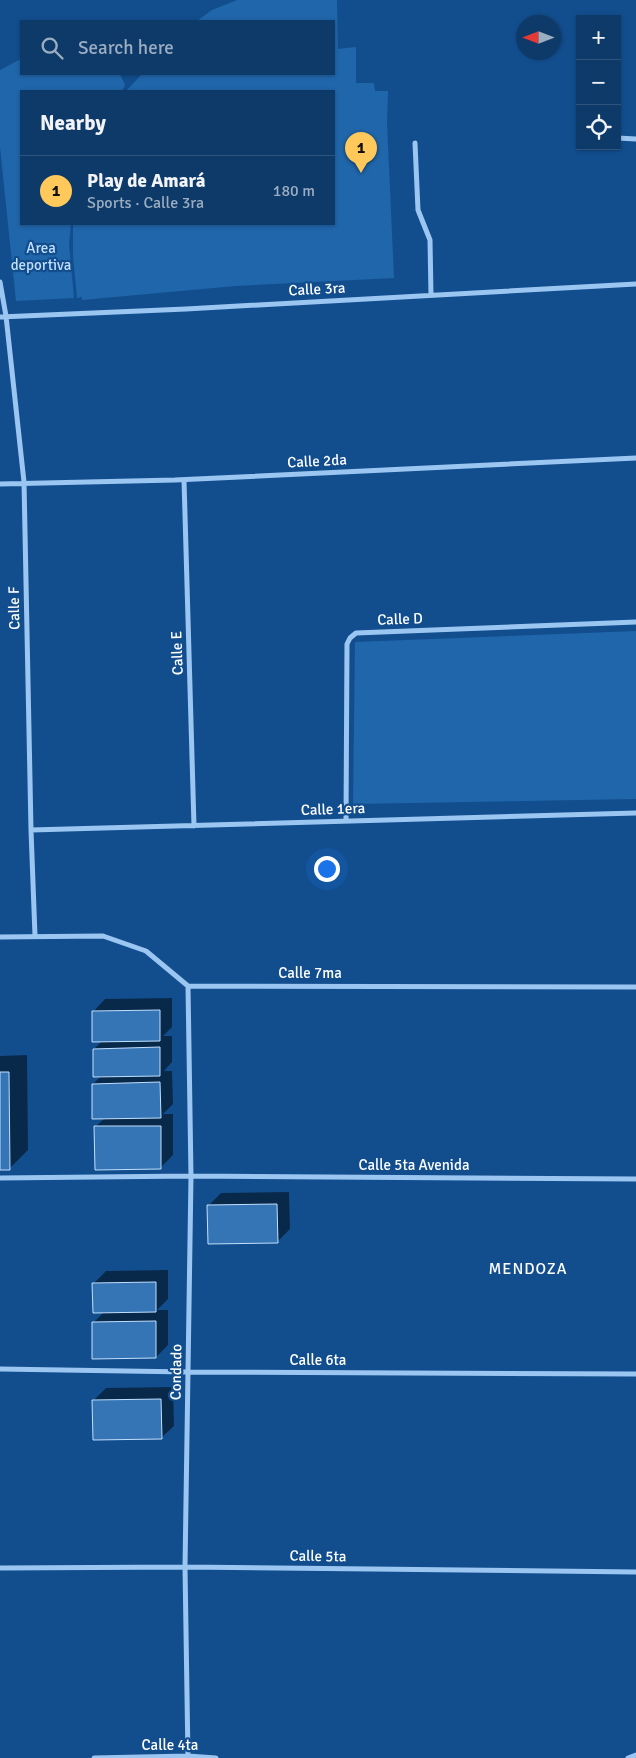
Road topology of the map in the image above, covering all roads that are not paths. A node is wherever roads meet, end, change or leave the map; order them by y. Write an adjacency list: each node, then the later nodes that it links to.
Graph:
1 (621, 138): 2 (street)
2 (636, 139)
3 (415, 143): 6 (street)
4 (0, 282): 7 (street, Calle F)
5 (636, 284): 6 (street, Calle 3ra)
6 (431, 295): 7 (street, Calle 3ra)
7 (3, 317): 10 (street, Calle F)
8 (636, 458): 9 (street, Calle 2da)
9 (184, 480): 10 (street, Calle 2da); 15 (street, Calle E)
10 (24, 482): 11 (street, Calle 2da); 16 (street, Calle F)
11 (0, 484)
12 (636, 622): 14 (street, Calle D)
13 (636, 813): 14 (street, Calle 1era)
14 (346, 821): 15 (street, Calle 1era)
15 (194, 826): 16 (street, Calle 1era)
16 (30, 830): 17 (street, Calle F)
17 (35, 936): 18 (street); 19 (street)
18 (0, 937)
19 (188, 986): 20 (street, Calle 7ma); 21 (street, Condado)
20 (636, 987)
21 (191, 1176): 22 (street, Calle 5ta Avenida); 23 (street, Calle 5ta Avenida); 25 (street, Condado)
22 (0, 1178)
23 (636, 1179)
24 (0, 1369): 25 (street, Calle 6ta)
25 (188, 1372): 26 (street, Calle 6ta); 27 (street, Condado)
26 (636, 1374)
27 (185, 1567): 28 (street, Calle 5ta); 29 (street, Calle 5ta); 31 (street, Condado)
28 (0, 1568)
29 (636, 1572)
30 (636, 1755): 34 (street)
31 (188, 1757): 32 (street, Calle 4ta); 33 (street, Calle 4ta)
32 (94, 1758)
33 (216, 1758)
34 (628, 1758)

